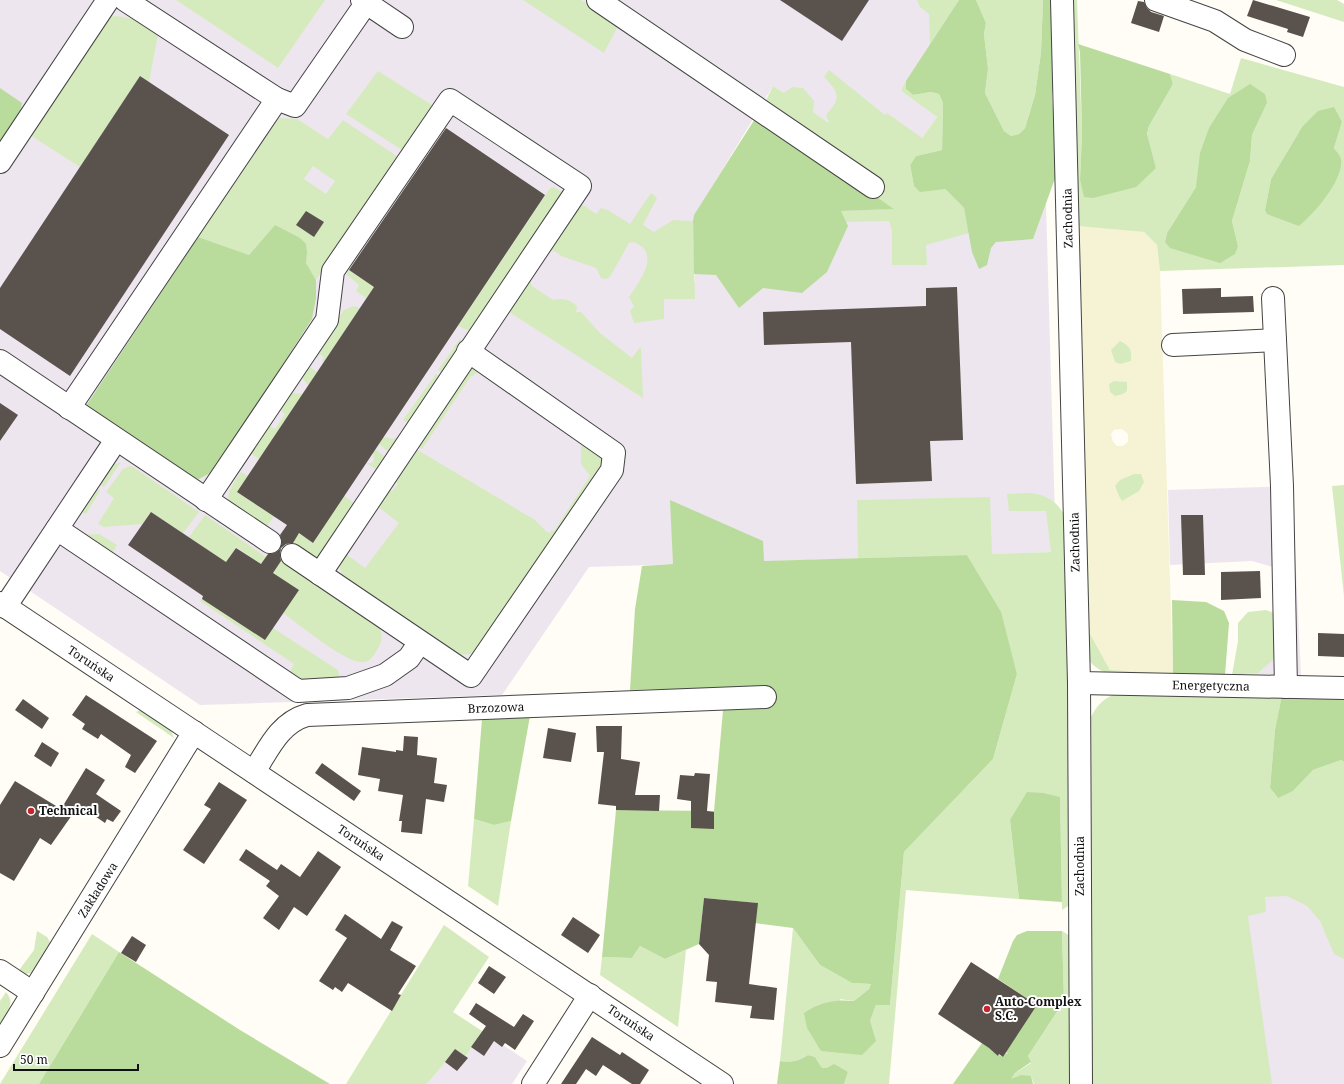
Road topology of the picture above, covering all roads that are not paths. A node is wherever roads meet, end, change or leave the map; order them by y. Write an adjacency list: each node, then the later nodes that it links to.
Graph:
1 (108, 0): 10 (street)
2 (125, 0): 9 (street)
3 (598, 0): 11 (street)
4 (1062, 0): 26 (street, Zachodnia)
5 (1156, 0): 8 (street)
6 (361, 6): 7 (street); 9 (street)
7 (402, 27)
8 (1284, 55)
9 (277, 99): 17 (street)
10 (0, 162)
11 (873, 187)
12 (1273, 298): 13 (street)
13 (1275, 340): 14 (street); 27 (street)
14 (1173, 345)
15 (468, 351): 19 (street); 23 (street); 25 (street)
16 (0, 362): 17 (street)
17 (69, 408): 18 (street)
18 (116, 440): 19 (street); 20 (street)
19 (206, 500): 21 (street)
20 (57, 529): 24 (street); 25 (street)
21 (270, 542)
22 (292, 555): 23 (street)
23 (320, 574): 25 (street)
24 (3, 605): 30 (street, Toruńska)
25 (420, 642)
26 (1079, 683): 27 (street, Energetyczna); 38 (street, Zachodnia)
27 (1286, 687): 28 (street, Energetyczna)
28 (1344, 688)
29 (765, 697): 31 (street, Brzozowa)
30 (194, 732): 31 (street, Toruńska); 33 (street, Zakładowa)
31 (254, 772): 34 (street, Toruńska)
32 (0, 971): 33 (street)
33 (33, 993): 35 (street, Zakładowa)
34 (590, 995): 36 (street); 37 (street, Toruńska)
35 (0, 1046)
36 (533, 1084)
37 (722, 1084)
38 (1081, 1084)

